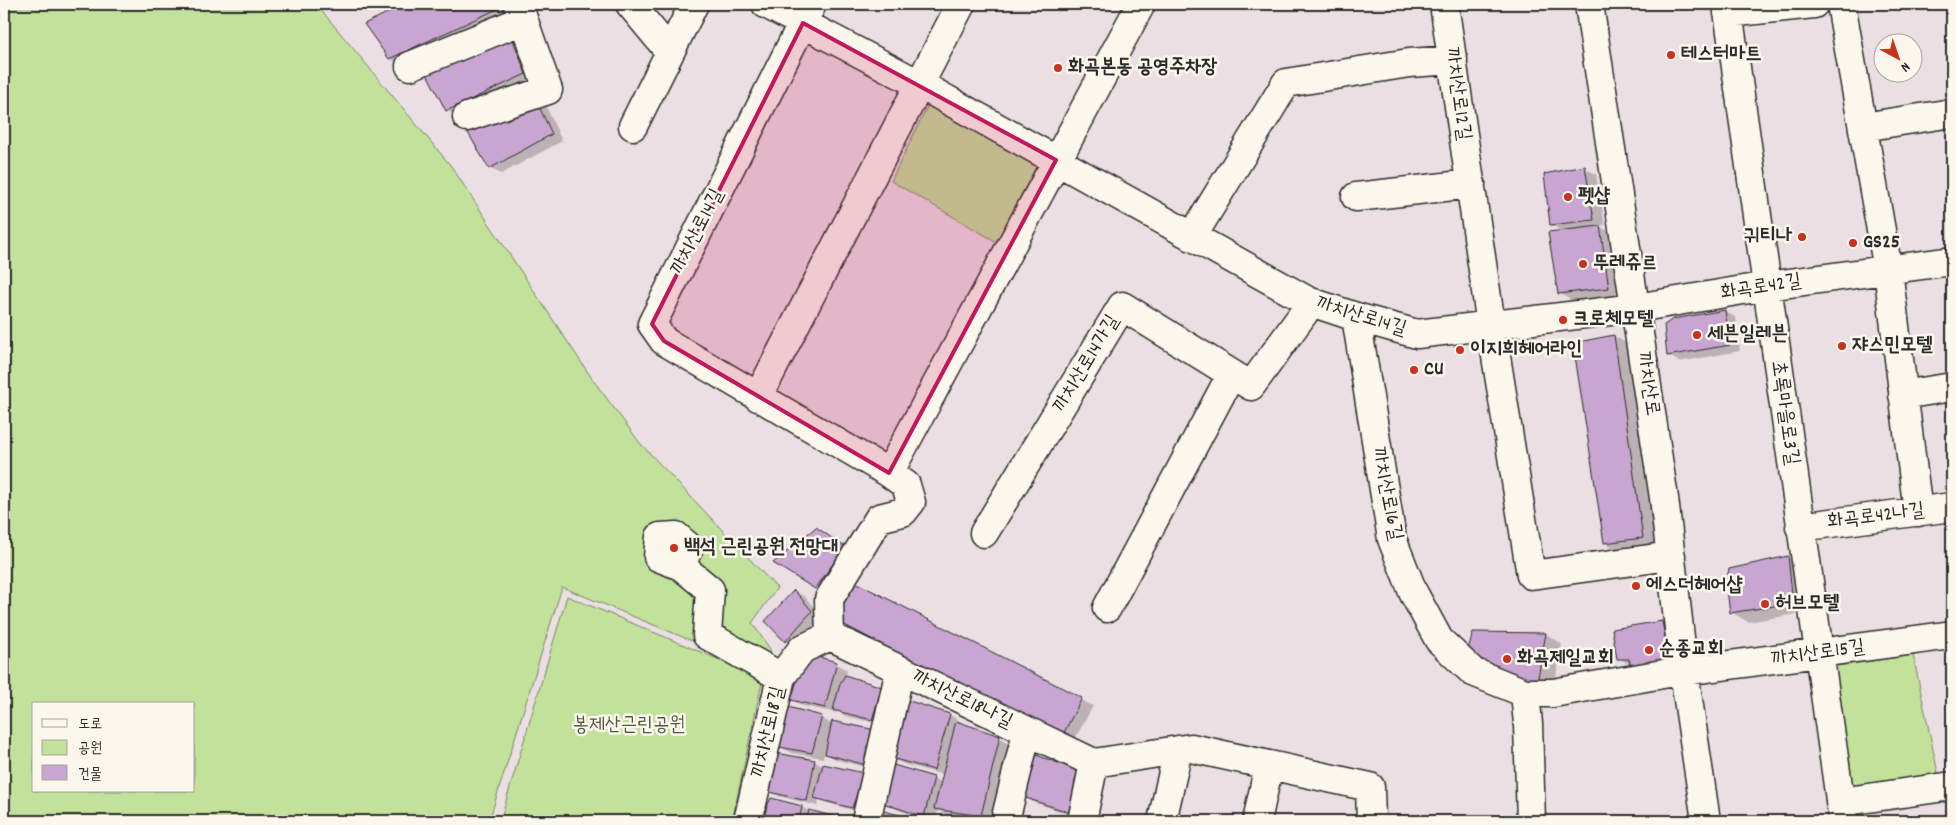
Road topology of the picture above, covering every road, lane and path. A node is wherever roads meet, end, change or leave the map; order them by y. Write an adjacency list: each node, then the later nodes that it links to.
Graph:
1 (630, 4): 13 (street)
2 (694, 4): 13 (street)
3 (766, 4): 12 (street, 까치산로14길)
4 (961, 4): 16 (street)
5 (1141, 4): 21 (street)
6 (1444, 4): 14 (street, 까치산로12길)
7 (1589, 4): 29 (street, 까치산로)
8 (1814, 4): 10 (street)
9 (1841, 4): 20 (street)
10 (1727, 9): 27 (street, 초록마을로3길)
11 (521, 12): 15 (street); 18 (street)
12 (808, 13): 16 (street, 까치산로14길); 35 (street, 까치산로14길)
13 (669, 52): 19 (street)
14 (1452, 60): 22 (street, 까치산로12길); 24 (street)
15 (410, 66)
16 (919, 84): 21 (street, 까치산로14길); 35 (street)
17 (1952, 113): 20 (street)
18 (467, 117)
19 (633, 126)
20 (1863, 127): 26 (street)
21 (1056, 160): 24 (street, 까치산로14길); 36 (street)
22 (1471, 184): 23 (street); 31 (street, 까치산로12길)
23 (1356, 196)
24 (1192, 236): 28 (street, 까치산로14길)
25 (1952, 261): 26 (street, 화곡로42길)
26 (1888, 270): 27 (street, 화곡로42길); 34 (street)
27 (1767, 286): 29 (street, 화곡로42길); 39 (street, 초록마을로3길)
28 (1308, 301): 30 (street, 까치산로14길); 32 (street, 까치산로14가길)
29 (1636, 308): 31 (street, 까치산로14길); 41 (street, 까치산로)
30 (1356, 318): 31 (street, 까치산로14길); 50 (street, 까치산로16길)
31 (1491, 325): 41 (street)
32 (1231, 375): 40 (street, 까치산로14가길); 43 (street)
33 (1952, 387): 34 (street)
34 (1904, 395): 38 (street)
35 (758, 397): 36 (street, 까치산로14길)
36 (889, 472): 45 (street, 까치산로14길)
37 (1952, 507): 38 (street, 화곡로42나길)
38 (1918, 512): 39 (street, 화곡로42나길)
39 (1800, 527): 46 (street, 초록마을로3길)
40 (984, 533)
41 (1671, 556): 48 (street, 까치산로)
42 (681, 566): 49 (street)
43 (1107, 608)
44 (1952, 635): 46 (street, 까치산로15길)
45 (830, 636): 47 (street, 까치산로18나길); 49 (street, 까치산로18길)
46 (1819, 654): 48 (street, 까치산로15길); 56 (street, 초록마을로3길)
47 (900, 670): 51 (street, 까치산로18나길); 58 (street)
48 (1684, 672): 50 (street, 까치산로16길); 65 (street, 까치산로)
49 (781, 678): 57 (street, 까치산로18길)
50 (1525, 693): 64 (street)
51 (1027, 731): 53 (street, 까치산로18나길); 59 (street)
52 (1178, 750): 53 (street); 54 (street); 61 (street)
53 (1094, 763): 60 (street)
54 (1268, 765): 62 (street); 63 (street)
55 (1952, 786): 56 (street)
56 (1842, 812)
57 (748, 821)
58 (866, 821)
59 (1005, 821)
60 (1082, 821)
61 (1162, 821)
62 (1257, 821)
63 (1371, 821)
64 (1531, 821)
65 (1706, 821)

